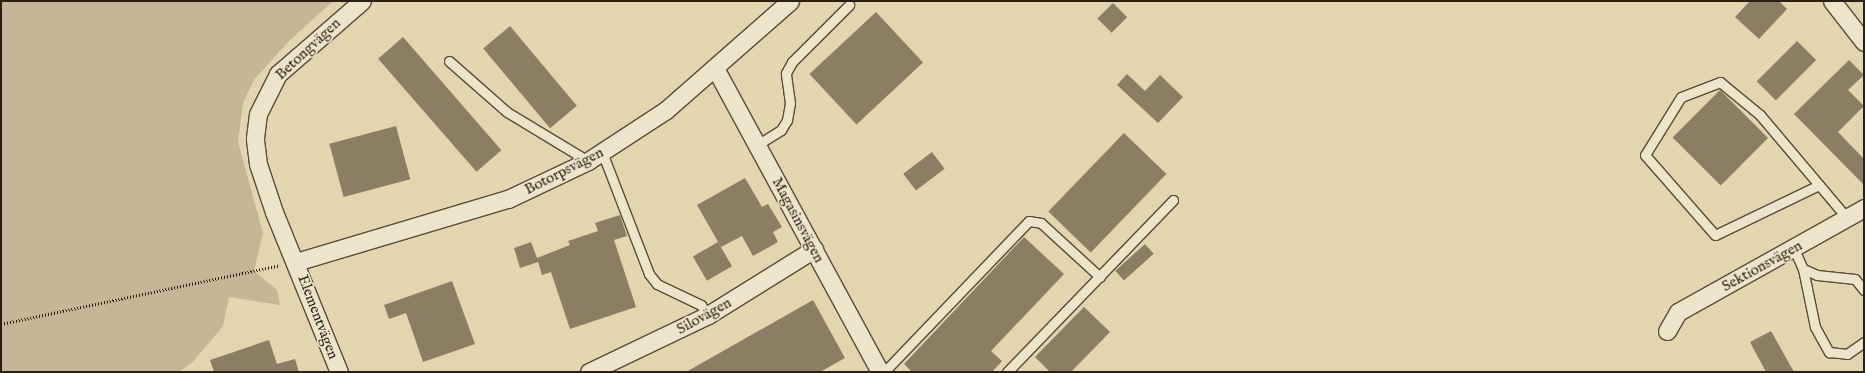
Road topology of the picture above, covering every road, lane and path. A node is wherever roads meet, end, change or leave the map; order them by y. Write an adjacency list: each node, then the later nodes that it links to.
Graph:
1 (362, 1): 16 (street, Betongvägen)
2 (790, 1): 7 (street, Botorpsvägen)
3 (1832, 1): 5 (street)
4 (849, 5): 8 (lane)
5 (1864, 42)
6 (449, 61): 9 (lane)
7 (715, 68): 8 (street, Magasinsvägen); 9 (street, Botorpsvägen)
8 (757, 145): 14 (street, Magasinsvägen)
9 (595, 156): 16 (street, Botorpsvägen); 20 (lane)
10 (1819, 185): 10 (lane); 13 (lane)
11 (1173, 200): 18 (lane)
12 (1864, 208): 13 (street, Sektionsvägen)
13 (1847, 218): 15 (street, Sektionsvägen)
14 (814, 249): 20 (street, Silovägen); 26 (street, Magasinsvägen)
15 (1794, 249): 17 (lane); 22 (street, Sektionsvägen)
16 (296, 262): 21 (path); 24 (street, Elementvägen)
17 (1803, 269): 19 (lane); 23 (lane)
18 (1100, 277): 27 (lane); 28 (lane)
19 (1864, 290)
20 (708, 316): 25 (street, Silovägen)
21 (1, 324)
22 (1667, 331)
23 (1864, 342)
24 (339, 372)
25 (589, 372)
26 (880, 372)
27 (884, 372)
28 (1007, 372)

